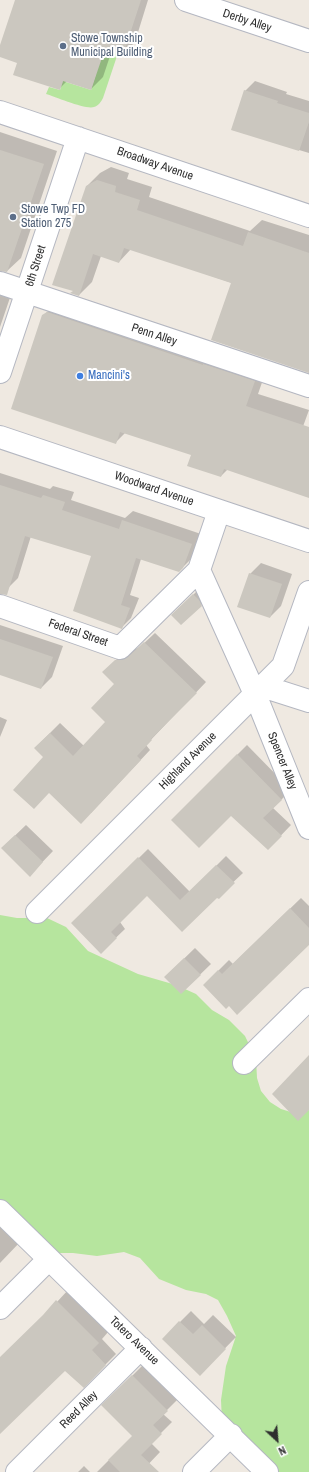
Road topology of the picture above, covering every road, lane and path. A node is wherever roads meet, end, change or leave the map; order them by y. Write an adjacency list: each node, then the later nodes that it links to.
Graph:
1 (186, 0): 2 (street, Derby Alley)
2 (309, 41)
3 (0, 112): 4 (street, Broadway Avenue)
4 (78, 138): 5 (street, Broadway Avenue); 7 (street, 6th Street)
5 (309, 216)
6 (0, 283): 7 (street, Penn Alley)
7 (28, 292): 8 (street, 6th Street); 9 (street, Penn Alley)
8 (0, 372)
9 (309, 386)
10 (0, 437): 11 (street, Woodward Avenue)
11 (219, 511): 12 (street, Woodward Avenue); 13 (street, Federal Street)
12 (309, 542)
13 (199, 570): 15 (street, Federal Street); 16 (street)
14 (309, 592): 16 (street, Highland Avenue)
15 (0, 606)
16 (259, 690): 17 (street); 18 (street, Spencer Alley); 19 (street, Highland Avenue)
17 (309, 701)
18 (309, 828)
19 (36, 912)
20 (309, 999): 21 (street)
21 (244, 1063)
22 (0, 1211): 23 (street, Totero Avenue)
23 (50, 1259): 24 (street); 25 (street, Totero Avenue)
24 (0, 1308)
25 (141, 1348): 26 (street, Totero Avenue); 27 (street, Reed Alley)
26 (230, 1435): 28 (street); 29 (street, Totero Avenue)
27 (17, 1472)
28 (194, 1472)
29 (267, 1472)

